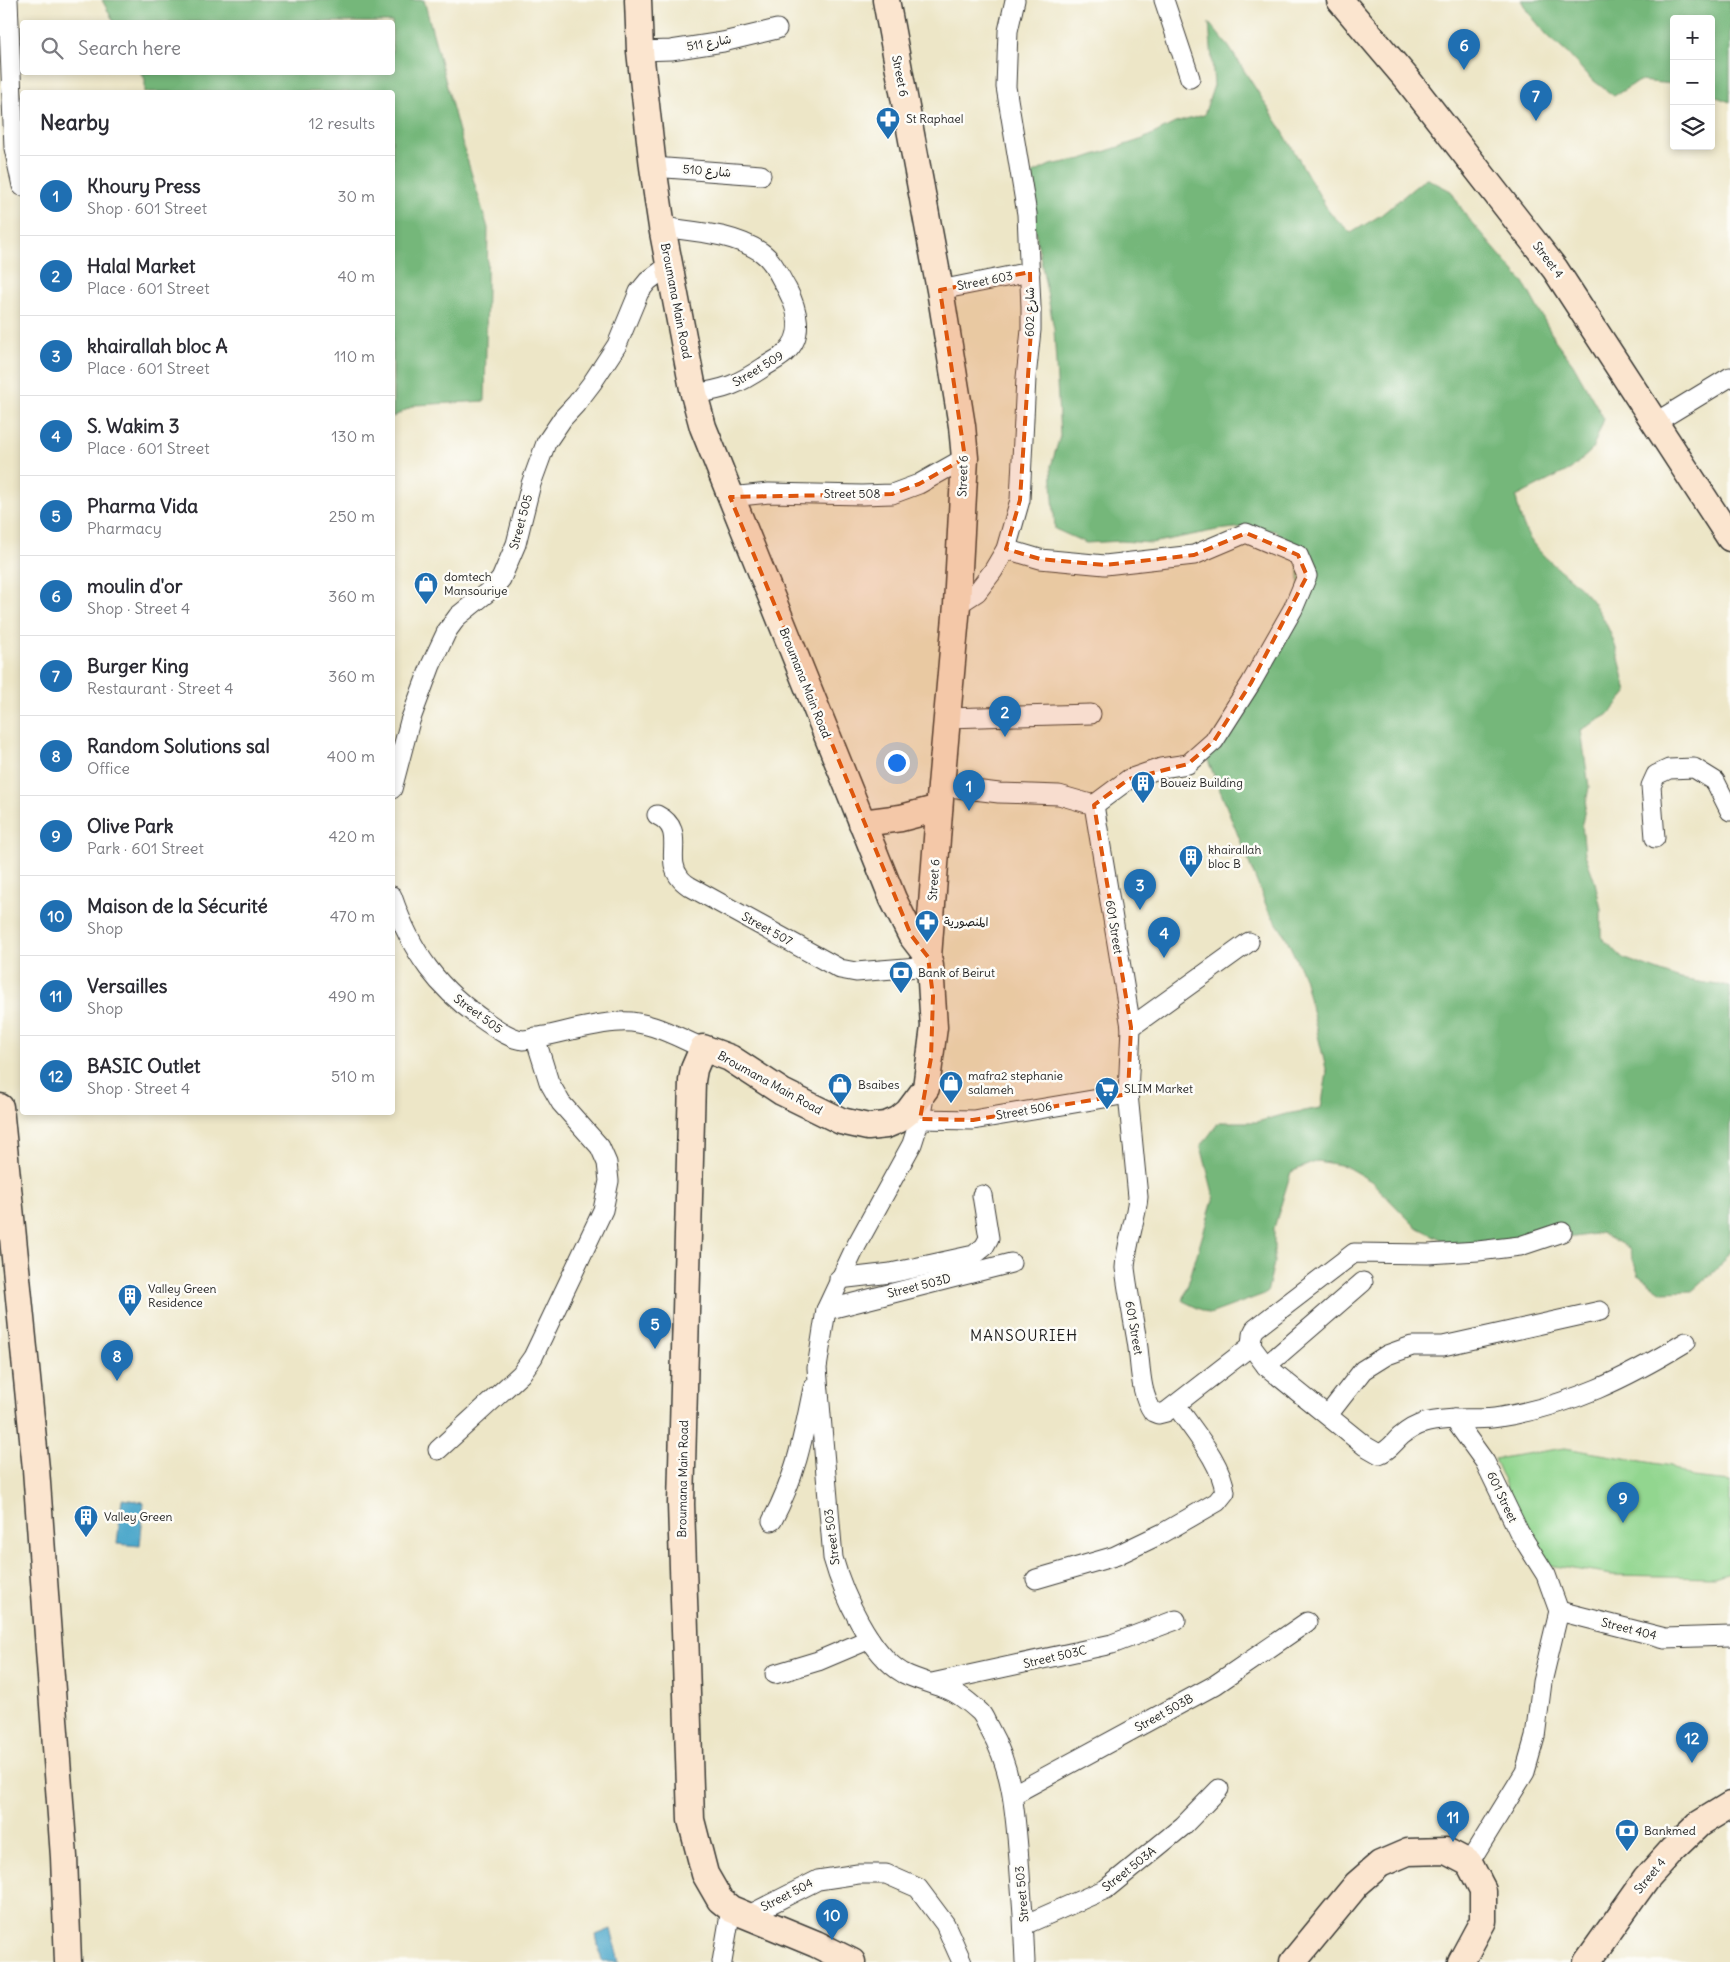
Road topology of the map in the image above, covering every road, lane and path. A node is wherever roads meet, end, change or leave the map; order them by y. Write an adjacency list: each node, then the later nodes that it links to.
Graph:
1 (8, 0): 12 (street)
2 (638, 0): 8 (street, Broumana Main Road)
3 (886, 0): 16 (street, Street 6)
4 (1014, 0): 15 (street, شارع 602)
5 (1164, 0): 9 (street)
6 (1340, 0): 19 (street, Street 4)
7 (778, 29): 8 (street, شارع 511)
8 (640, 51): 10 (street, Broumana Main Road)
9 (1190, 78)
10 (653, 167): 11 (street, شارع 510); 13 (street, Broumana Main Road)
11 (761, 175)
12 (20, 176)
13 (662, 227): 14 (street, Broumana Main Road); 18 (street, Street 509)
14 (668, 262): 18 (street, Broumana Main Road); 27 (street, Street 505)
15 (1030, 272): 16 (street, Street 603); 23 (street, شارع 602)
16 (940, 290): 20 (street, Street 6)
17 (1730, 377): 19 (street)
18 (694, 394): 21 (street, Broumana Main Road)
19 (1656, 422): 22 (street, Street 4)
20 (965, 458): 21 (street, Street 508); 24 (street, Street 6)
21 (730, 497): 32 (street, Broumana Main Road)
22 (1730, 538)
23 (1006, 549): 24 (street, شارع 602); 29 (street)
24 (957, 605): 26 (street, Street 6)
25 (1091, 714): 26 (street)
26 (947, 718): 28 (street, Street 6)
27 (395, 778)
28 (940, 797): 29 (street); 32 (street); 34 (street, Street 6)
29 (1094, 806): 39 (street, 601 Street)
30 (1730, 811): 33 (street)
31 (657, 814): 38 (street, Street 507)
32 (862, 823): 35 (street, Broumana Main Road)
33 (1655, 838)
34 (934, 886): 35 (street); 38 (street, Street 6)
35 (893, 899): 38 (street, Broumana Main Road)
36 (395, 905): 40 (street, Street 505)
37 (1249, 942): 39 (street)
38 (929, 962): 42 (street, Broumana Main Road)
39 (1130, 1027): 43 (street, 601 Street)
40 (535, 1037): 41 (street, Street 505); 60 (street)
41 (703, 1048): 42 (street, Broumana Main Road); 74 (street, Broumana Main Road)
42 (926, 1088): 45 (street, Street 503)
43 (1128, 1094): 45 (street, Street 506); 57 (street, 601 Street)
44 (0, 1107): 76 (street)
45 (920, 1119): 49 (street, Street 503)
46 (982, 1195): 49 (street)
47 (1562, 1232): 54 (street)
48 (1011, 1263): 51 (street, Street 503D)
49 (839, 1279): 51 (street, Street 503)
50 (1363, 1282): 55 (street)
51 (826, 1310): 56 (street, Street 503)
52 (1600, 1311): 58 (street)
53 (1686, 1342): 59 (street)
54 (1251, 1346): 55 (street); 57 (street, 601 Street)
55 (1266, 1366): 58 (street)
56 (817, 1368): 61 (street); 67 (street, Street 503)
57 (1176, 1405): 62 (street)
58 (1328, 1415): 59 (street)
59 (1454, 1418): 63 (street, 601 Street)
60 (438, 1450)
61 (772, 1521)
62 (1036, 1579)
63 (1559, 1612): 66 (street, Street 404); 73 (street)
64 (1176, 1620): 69 (street, Street 503C)
65 (1307, 1622): 71 (street, Street 503B)
66 (1730, 1636)
67 (870, 1639): 68 (street); 69 (street, Street 503)
68 (775, 1674)
69 (931, 1684): 71 (street, Street 503)
70 (1219, 1789): 75 (street, Street 503A)
71 (1014, 1794): 75 (street, Street 503)
72 (1730, 1805): 83 (street, Street 4)
73 (1469, 1863): 81 (street); 82 (street)
74 (739, 1912): 77 (street); 78 (street, Broumana Main Road); 79 (street, Street 504)
75 (1024, 1925): 80 (street, Street 503)
76 (67, 1962)
77 (722, 1962)
78 (852, 1962)
79 (962, 1962)
80 (1026, 1962)
81 (1293, 1962)
82 (1461, 1962)
83 (1587, 1962)

